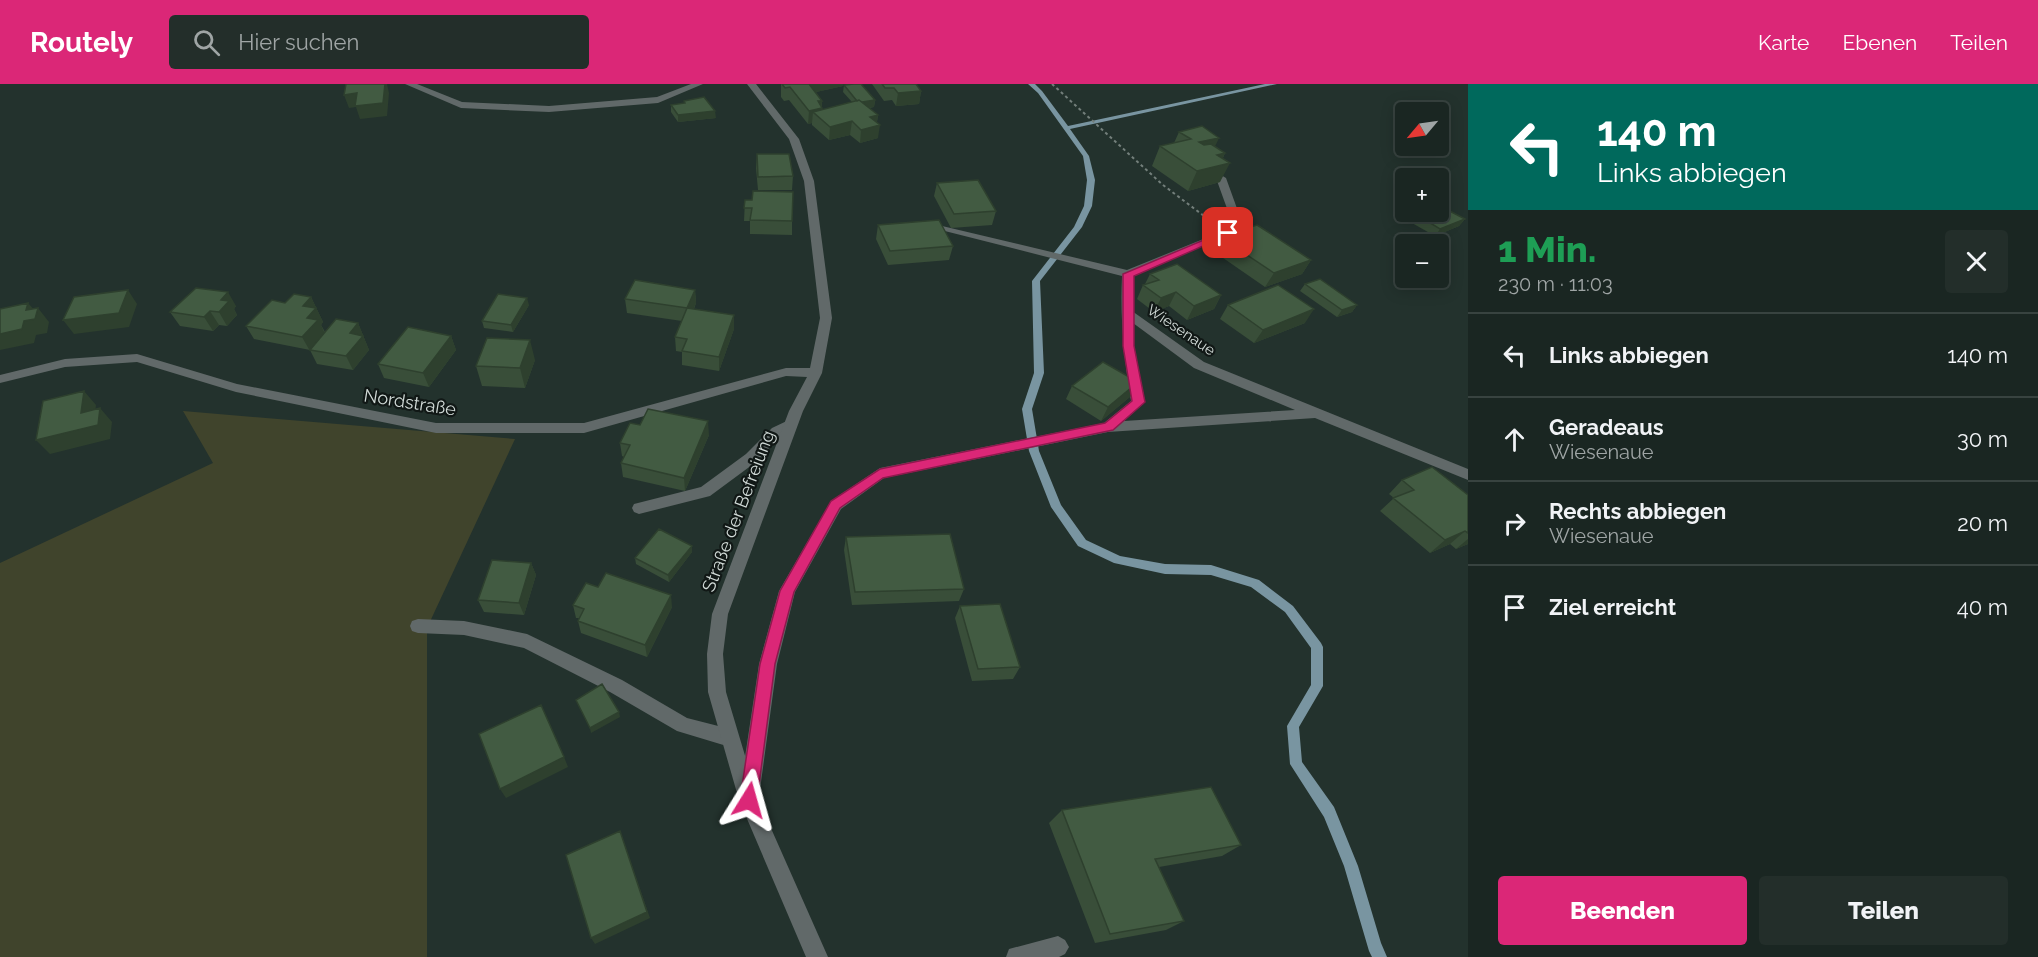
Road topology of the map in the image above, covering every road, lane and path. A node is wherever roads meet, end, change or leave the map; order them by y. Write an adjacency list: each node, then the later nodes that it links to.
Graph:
1 (409, 84): 2 (street)
2 (699, 84)
3 (752, 84): 10 (street, Straße der Befreiung)
4 (1052, 84): 7 (path)
5 (1221, 178): 7 (street)
6 (915, 224): 8 (street)
7 (1228, 233): 8 (street)
8 (1128, 274): 9 (street, Wiesenaue)
9 (1126, 312): 12 (street, Wiesenaue); 14 (street)
10 (816, 373): 11 (street, Nordstraße); 13 (street, Straße der Befreiung)
11 (0, 379)
12 (1320, 413): 14 (street); 15 (street, Wiesenaue)
13 (791, 424): 16 (street); 18 (street, Straße der Befreiung)
14 (1108, 427): 19 (street)
15 (1468, 475)
16 (639, 508)
17 (418, 626): 18 (street)
18 (730, 738): 19 (street, Straße der Befreiung)
19 (749, 800): 21 (street, Straße der Befreiung)
20 (1058, 947): 22 (street)
21 (817, 957)
22 (1017, 957)

